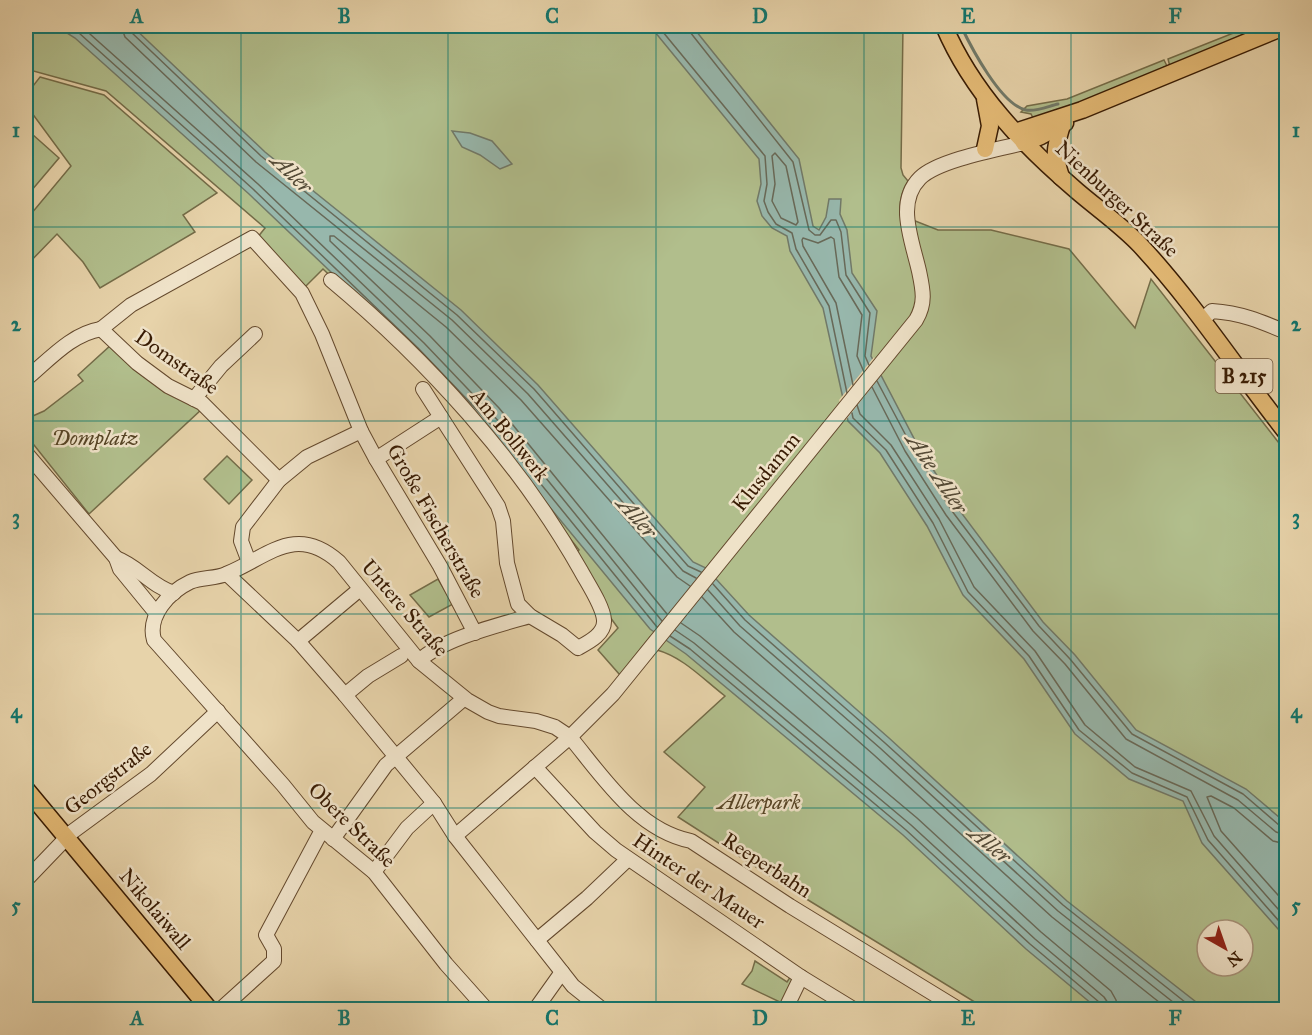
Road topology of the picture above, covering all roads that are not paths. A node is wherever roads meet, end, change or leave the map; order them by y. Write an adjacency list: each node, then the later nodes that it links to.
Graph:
1 (944, 26): 3 (main road, Nienburger Straße / B 215)
2 (1287, 26): 4 (main road)
3 (984, 95): 6 (main road, Nienburger Straße / B 215); 7 (main road)
4 (1082, 110): 5 (main road); 6 (main road)
5 (1062, 125): 6 (main road); 8 (main road)
6 (1020, 138): 7 (street, Klusdamm); 8 (main road, Nienburger Straße / B 215)
7 (982, 150): 37 (street, Klusdamm)
8 (1061, 177): 10 (main road, Nienburger Straße / B 215)
9 (331, 280): 29 (street, Am Bollwerk)
10 (1202, 320): 12 (street); 19 (main road, Nienburger Straße / B 215)
11 (101, 329): 14 (street); 16 (street, Domstraße); 18 (street, Große Fischerstraße)
12 (1287, 332)
13 (255, 334): 16 (street)
14 (26, 379)
15 (423, 389): 17 (street)
16 (194, 399): 22 (street, Domstraße)
17 (441, 417): 21 (street); 29 (street)
18 (361, 431): 21 (street, Große Fischerstraße); 22 (street)
19 (1287, 432)
20 (26, 453): 23 (street)
21 (376, 459): 30 (street, Große Fischerstraße)
22 (279, 480): 24 (street)
23 (116, 558): 27 (street); 28 (street)
24 (249, 562): 25 (street, Untere Straße); 26 (street, Untere Straße)
25 (227, 574): 27 (street, Untere Straße); 31 (street)
26 (360, 589): 31 (street); 33 (street, Untere Straße)
27 (174, 593): 28 (street)
28 (156, 613): 36 (street, Obere Straße)
29 (530, 616): 30 (street)
30 (475, 633): 33 (street)
31 (298, 641): 34 (street)
32 (401, 657): 34 (street)
33 (419, 661): 37 (street, Untere Straße)
34 (345, 695): 38 (street)
35 (460, 702): 38 (street)
36 (218, 711): 42 (street, Obere Straße); 44 (street, Georgstraße)
37 (570, 737): 39 (street, Klusdamm); 58 (street, Reeperbahn)
38 (396, 756): 41 (street); 42 (street)
39 (535, 767): 43 (street, Klusdamm); 45 (street, Hinter der Mauer)
40 (26, 789): 44 (main road, Nikolaiwall)
41 (434, 803): 43 (street); 46 (street)
42 (327, 834): 46 (street, Obere Straße); 52 (street)
43 (455, 836): 48 (street)
44 (66, 838): 47 (street, Georgstraße); 51 (main road, Nikolaiwall)
45 (628, 859): 48 (street); 50 (street, Hinter der Mauer)
46 (374, 872): 53 (street, Obere Straße)
47 (26, 880)
48 (537, 940): 49 (street)
49 (562, 972): 54 (street); 55 (street)
50 (801, 977): 56 (street); 57 (street, Hinter der Mauer)
51 (210, 1010)
52 (220, 1010)
53 (487, 1010)
54 (536, 1010)
55 (603, 1010)
56 (784, 1010)
57 (855, 1010)
58 (960, 1010)

